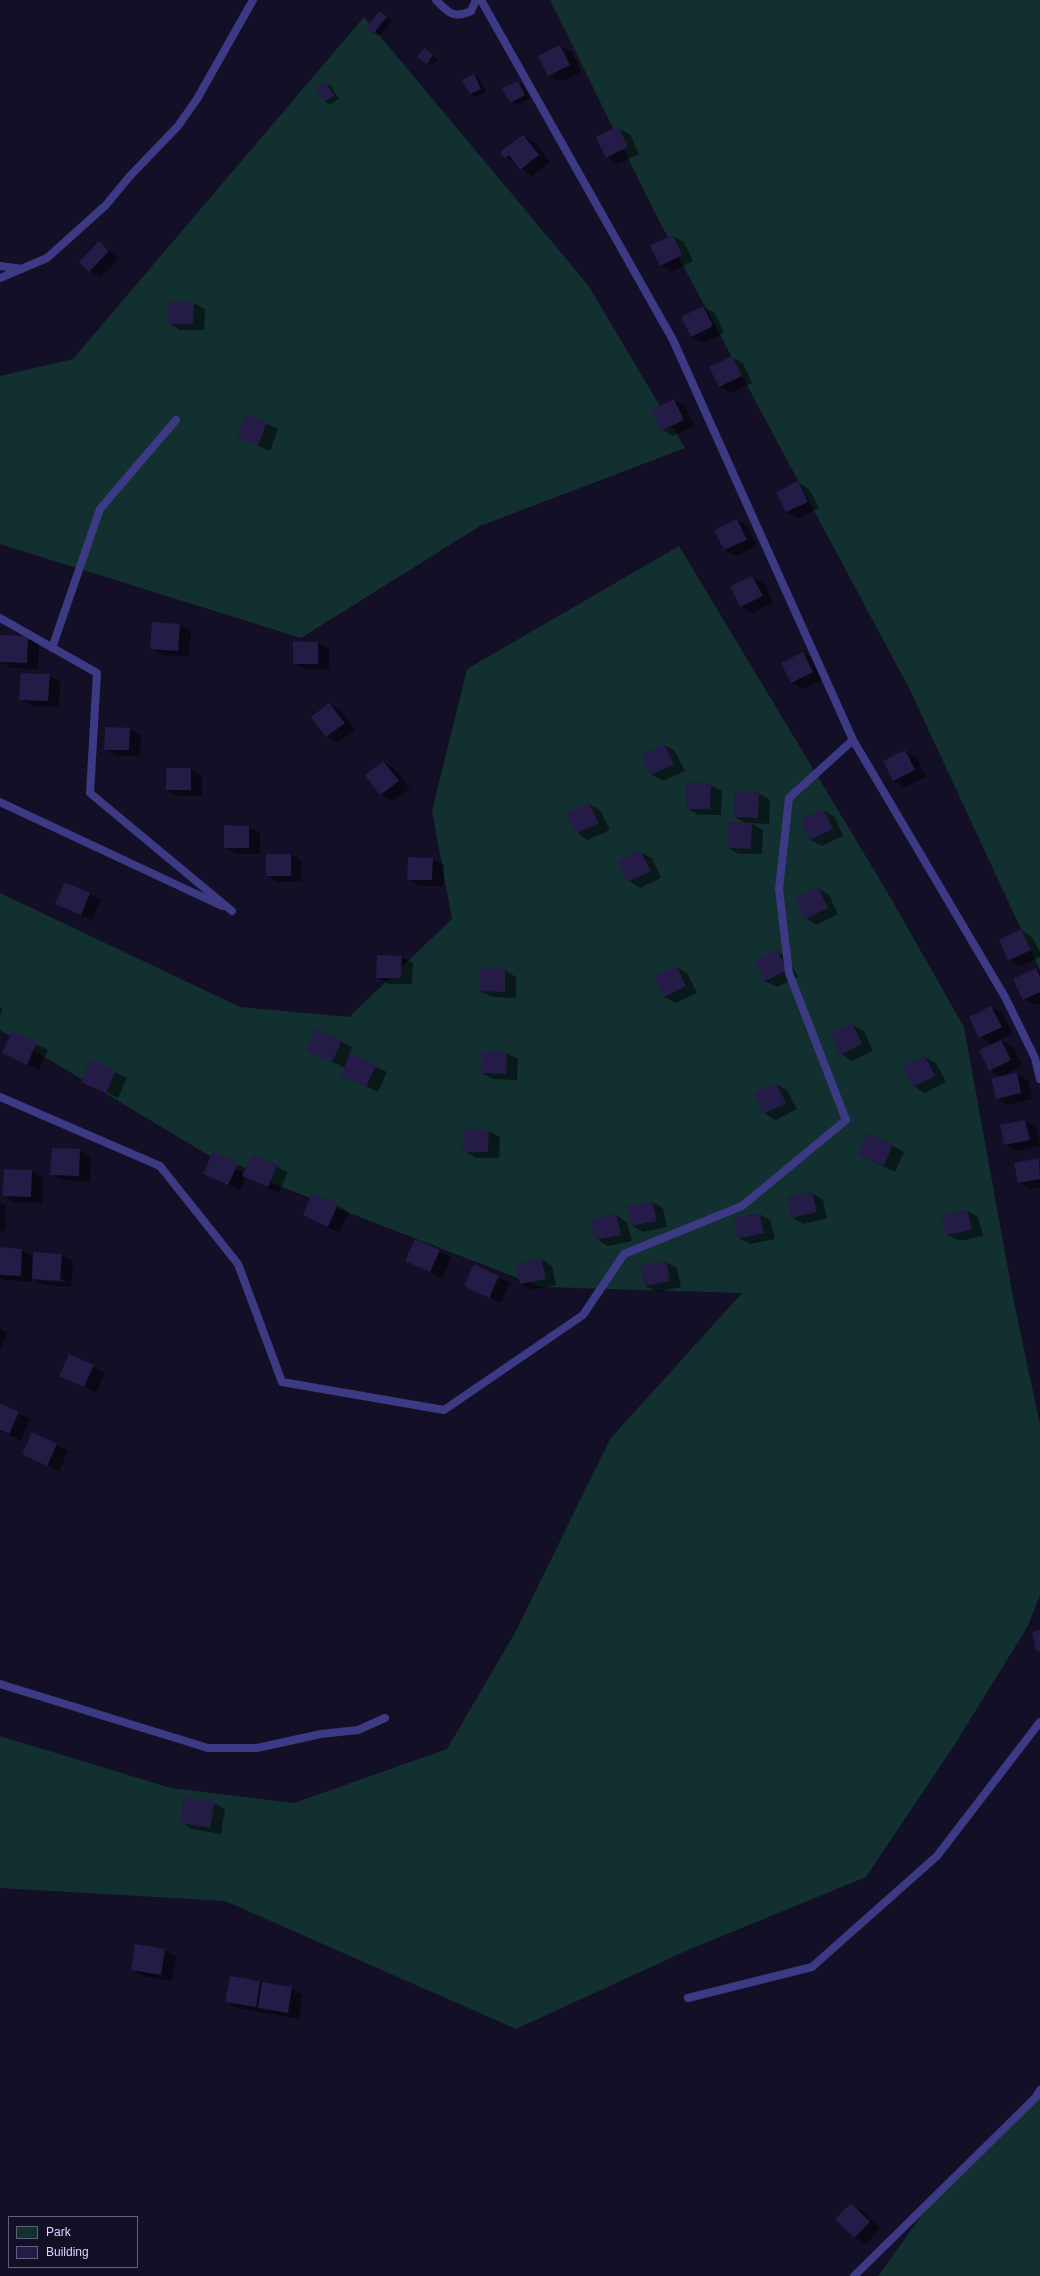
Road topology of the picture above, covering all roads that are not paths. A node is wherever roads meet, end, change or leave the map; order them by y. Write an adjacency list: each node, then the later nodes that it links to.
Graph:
1 (252, 0): 6 (lane)
2 (436, 0): 3 (lane)
3 (476, 0)
4 (481, 0): 11 (lane)
5 (0, 266): 6 (lane)
6 (23, 269): 7 (lane)
7 (0, 278)
8 (176, 420): 10 (lane)
9 (0, 618): 10 (lane)
10 (52, 648): 12 (lane)
11 (853, 740): 13 (lane); 14 (lane)
12 (0, 802)
13 (1040, 1079)
14 (0, 1097)
15 (0, 1684): 16 (lane)
16 (385, 1718)
17 (1040, 1722): 18 (lane)
18 (688, 1998)
19 (1040, 2090): 20 (lane)
20 (854, 2276)

